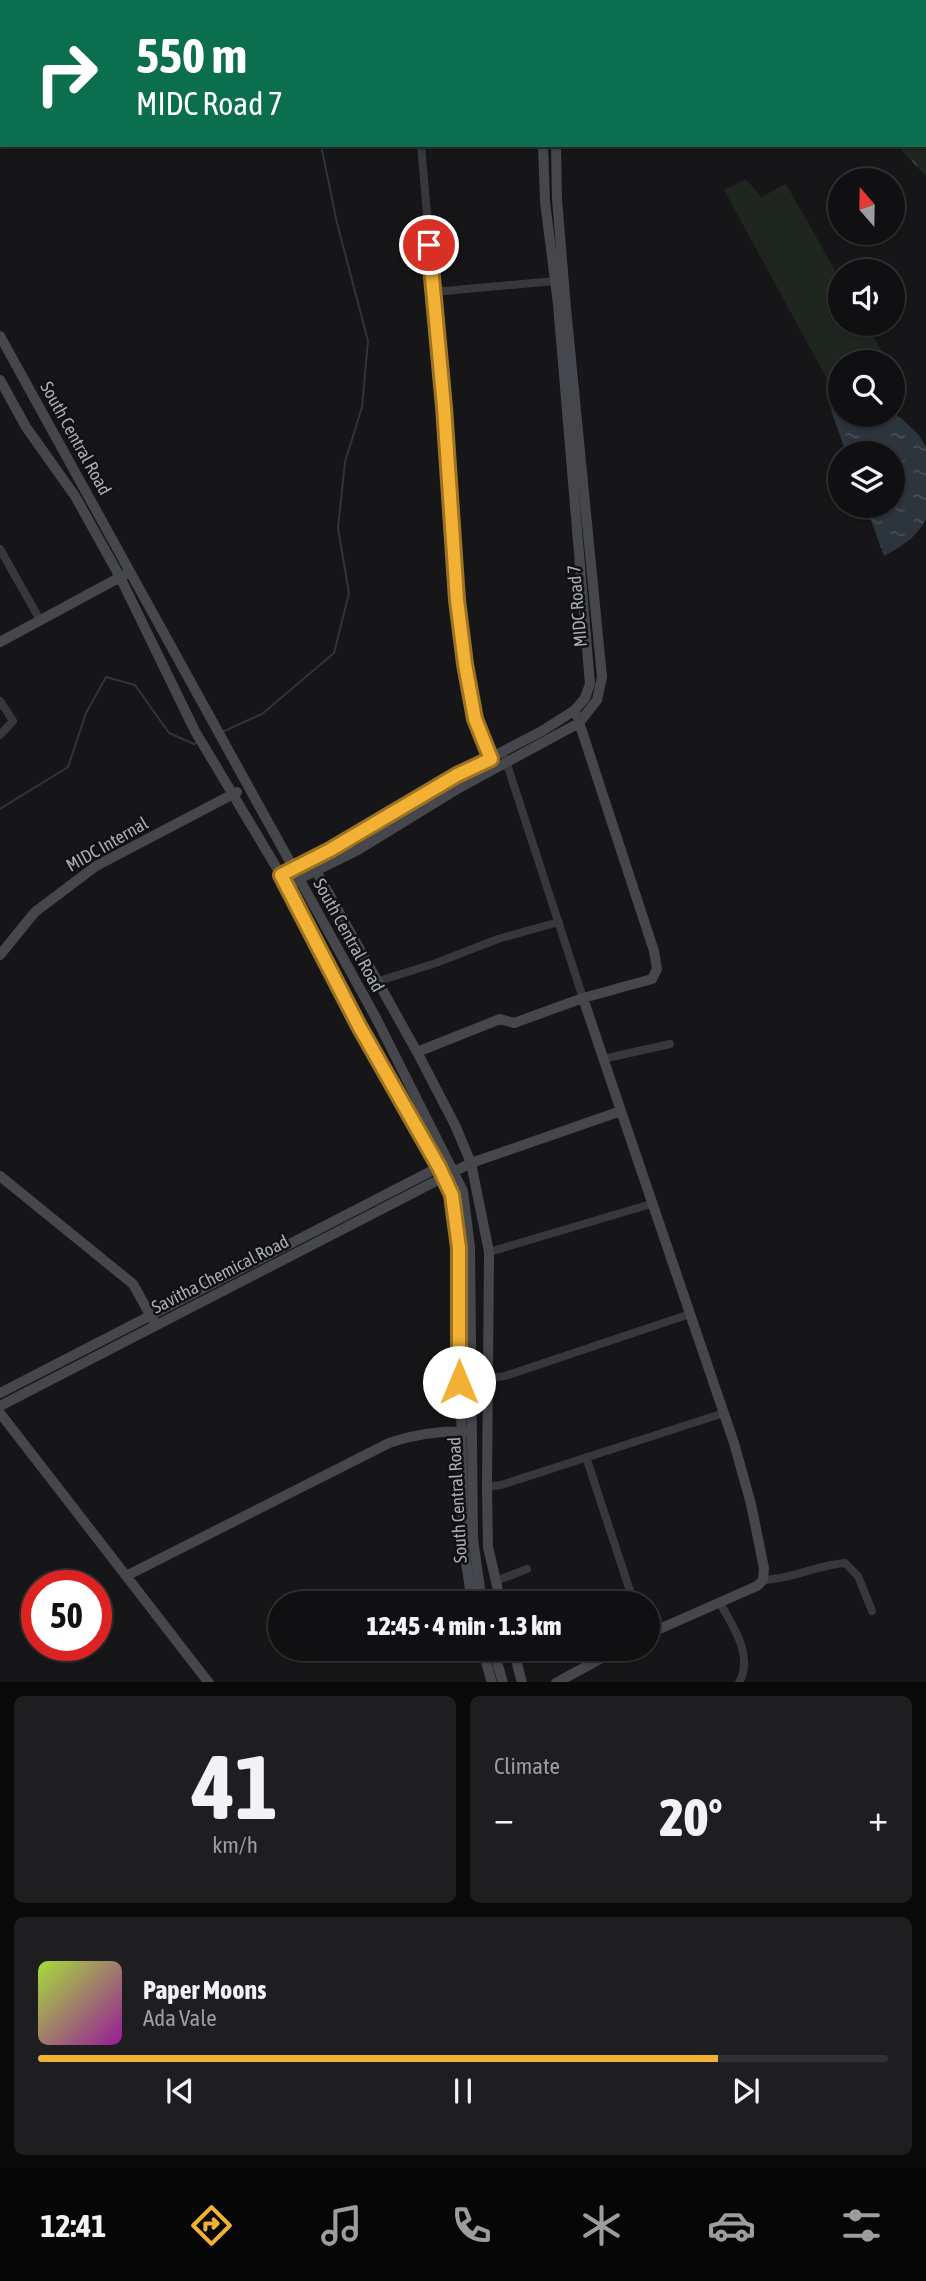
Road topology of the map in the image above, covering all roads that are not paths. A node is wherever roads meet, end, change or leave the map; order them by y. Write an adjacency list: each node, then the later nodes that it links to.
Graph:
1 (421, 147): 7 (street)
2 (543, 147): 5 (street, MIDC Road 7)
3 (556, 147): 4 (street, MIDC Road 7)
4 (557, 199): 5 (street); 10 (street, MIDC Road 7)
5 (545, 202): 6 (street, MIDC Road 7)
6 (555, 281): 7 (street); 10 (street, MIDC Road 7)
7 (433, 292): 21 (street)
8 (0, 337): 12 (street, South Central Road)
9 (0, 380): 12 (street, South Central Road)
10 (571, 416): 14 (street, MIDC Road 7)
11 (0, 549): 13 (street)
12 (125, 574): 13 (street); 22 (street, South Central Road); 23 (street, South Central Road)
13 (40, 620): 15 (street)
14 (591, 632): 17 (street, MIDC Road 7); 18 (street, MIDC Road 7)
15 (0, 642)
16 (0, 701): 19 (street)
17 (575, 710): 18 (street); 20 (street, MIDC Road 7)
18 (579, 723): 20 (street, MIDC Road 7); 32 (street)
19 (0, 735)
20 (505, 756): 21 (street, MIDC Road 7); 26 (street, MIDC Road 7); 29 (street)
21 (491, 759): 24 (street, MIDC Road 7)
22 (249, 786): 23 (street, MIDC Internal); 25 (street, South Central Road)
23 (233, 794): 28 (street, South Central Road); 30 (street, MIDC Internal)
24 (310, 860): 25 (street, MIDC Road 7); 26 (street)
25 (292, 869): 27 (street, South Central Road); 28 (street, MIDC Road 7)
26 (316, 870): 27 (street, MIDC Road 7); 31 (street)
27 (298, 879): 28 (street, MIDC Road 7); 38 (street, South Central Road)
28 (283, 880): 38 (street, South Central Road)
29 (559, 922): 31 (street); 32 (street)
30 (0, 955)
31 (379, 981): 34 (street)
32 (583, 998): 34 (street); 35 (street)
33 (670, 1044): 35 (street)
34 (417, 1052): 37 (street)
35 (603, 1059): 36 (street)
36 (621, 1111): 37 (street, Savitha Chemical Road); 40 (street)
37 (471, 1163): 38 (street, Savitha Chemical Road); 41 (street)
38 (447, 1170): 43 (street, Savitha Chemical Road); 47 (street, South Central Road)
39 (0, 1177): 43 (street)
40 (651, 1204): 41 (street); 42 (street)
41 (489, 1252): 44 (street)
42 (690, 1314): 44 (street); 46 (street)
43 (153, 1321): 45 (street, Savitha Chemical Road)
44 (489, 1378): 49 (street)
45 (1, 1403): 51 (street)
46 (723, 1413): 48 (street); 52 (street)
47 (465, 1431): 51 (street); 54 (street, South Central Road); 55 (street, South Central Road)
48 (586, 1457): 49 (street); 57 (street)
49 (487, 1488): 53 (street)
50 (527, 1569): 53 (street)
51 (126, 1576): 65 (street)
52 (763, 1580): 58 (street); 59 (street)
53 (496, 1581): 56 (street)
54 (469, 1591)
55 (480, 1591)
56 (498, 1591)
57 (630, 1591)
58 (720, 1602): 60 (street); 70 (street)
59 (872, 1611)
60 (660, 1629)
61 (486, 1661): 66 (street)
62 (497, 1661): 67 (street)
63 (516, 1661): 68 (street)
64 (596, 1661): 69 (street)
65 (209, 1682)
66 (492, 1682)
67 (503, 1682)
68 (522, 1682)
69 (556, 1682)
70 (739, 1682)

